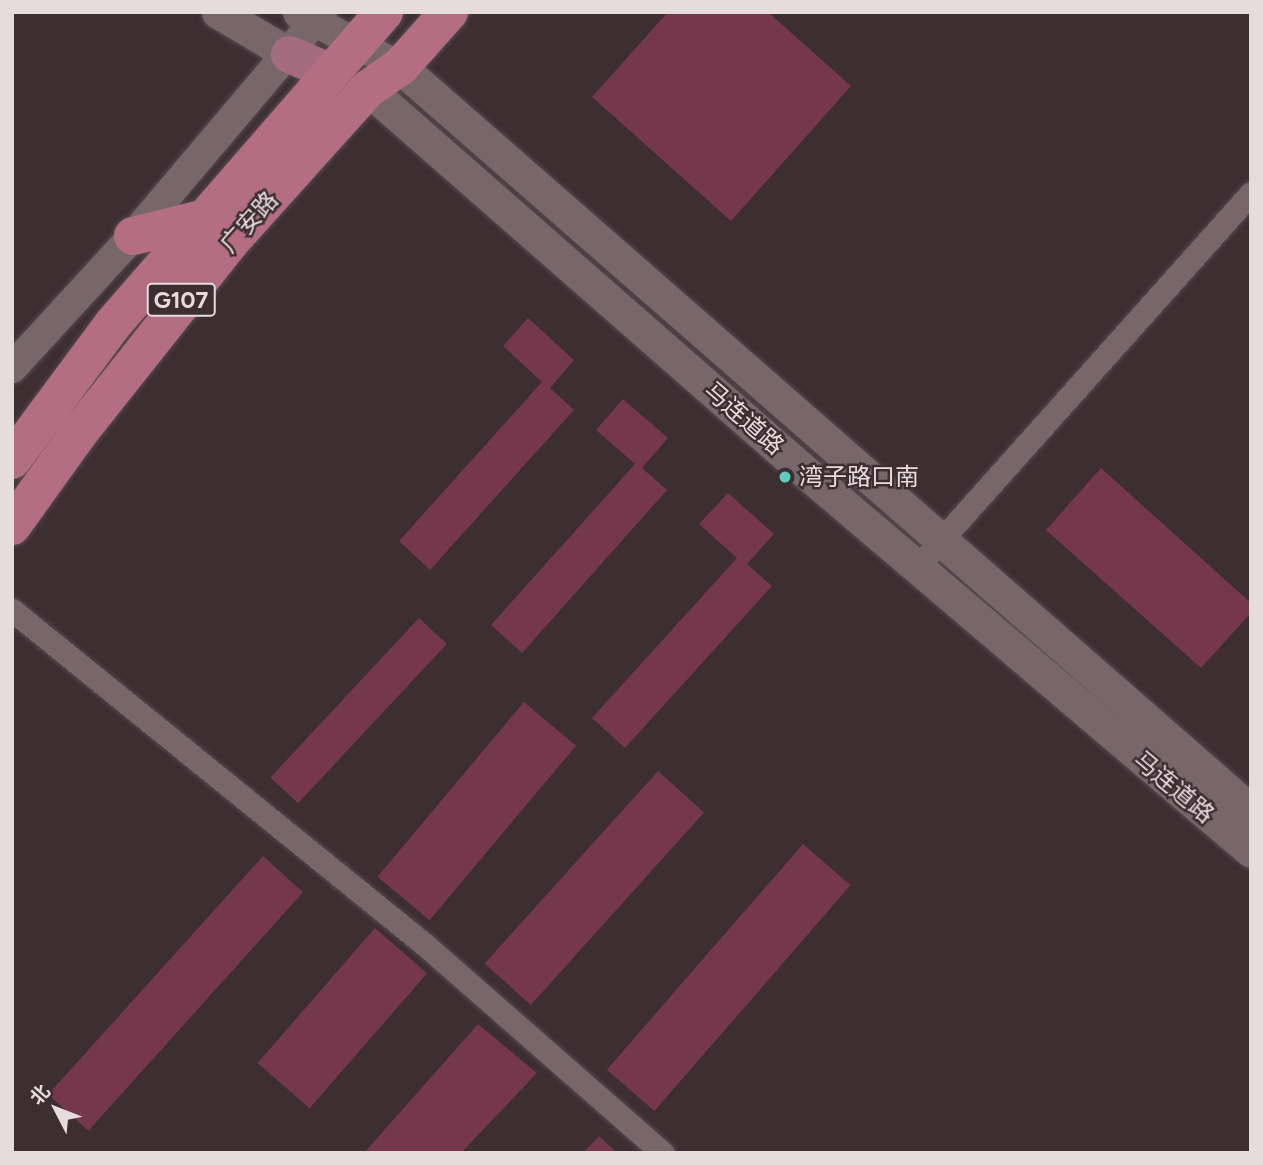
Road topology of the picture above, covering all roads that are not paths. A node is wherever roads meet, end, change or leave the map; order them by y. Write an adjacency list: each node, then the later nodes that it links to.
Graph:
1 (218, 12): 5 (main road)
2 (384, 12): 6 (highway, G107)
3 (449, 12): 7 (highway, 广安路)
4 (312, 15): 5 (street); 6 (street)
5 (289, 54): 6 (main road); 11 (street)
6 (344, 59): 7 (street); 8 (street); 10 (highway, 广安路 / G107)
7 (400, 67): 8 (highway, 广安路); 16 (main road, 马连道路)
8 (368, 89): 15 (highway, 广安路 / G107); 17 (main road, 马连道路)
9 (1251, 193): 16 (street)
10 (202, 219): 11 (highway); 13 (highway, 广安路 / G107)
11 (132, 236): 12 (street)
12 (12, 368)
13 (27, 425): 14 (highway, 广安路 / G107)
14 (12, 460)
15 (12, 526)
16 (940, 542): 17 (street); 19 (main road, 马连道路)
17 (916, 567): 20 (main road, 马连道路)
18 (12, 610): 21 (street)
19 (1251, 811)
20 (1251, 851)
21 (663, 1153)

